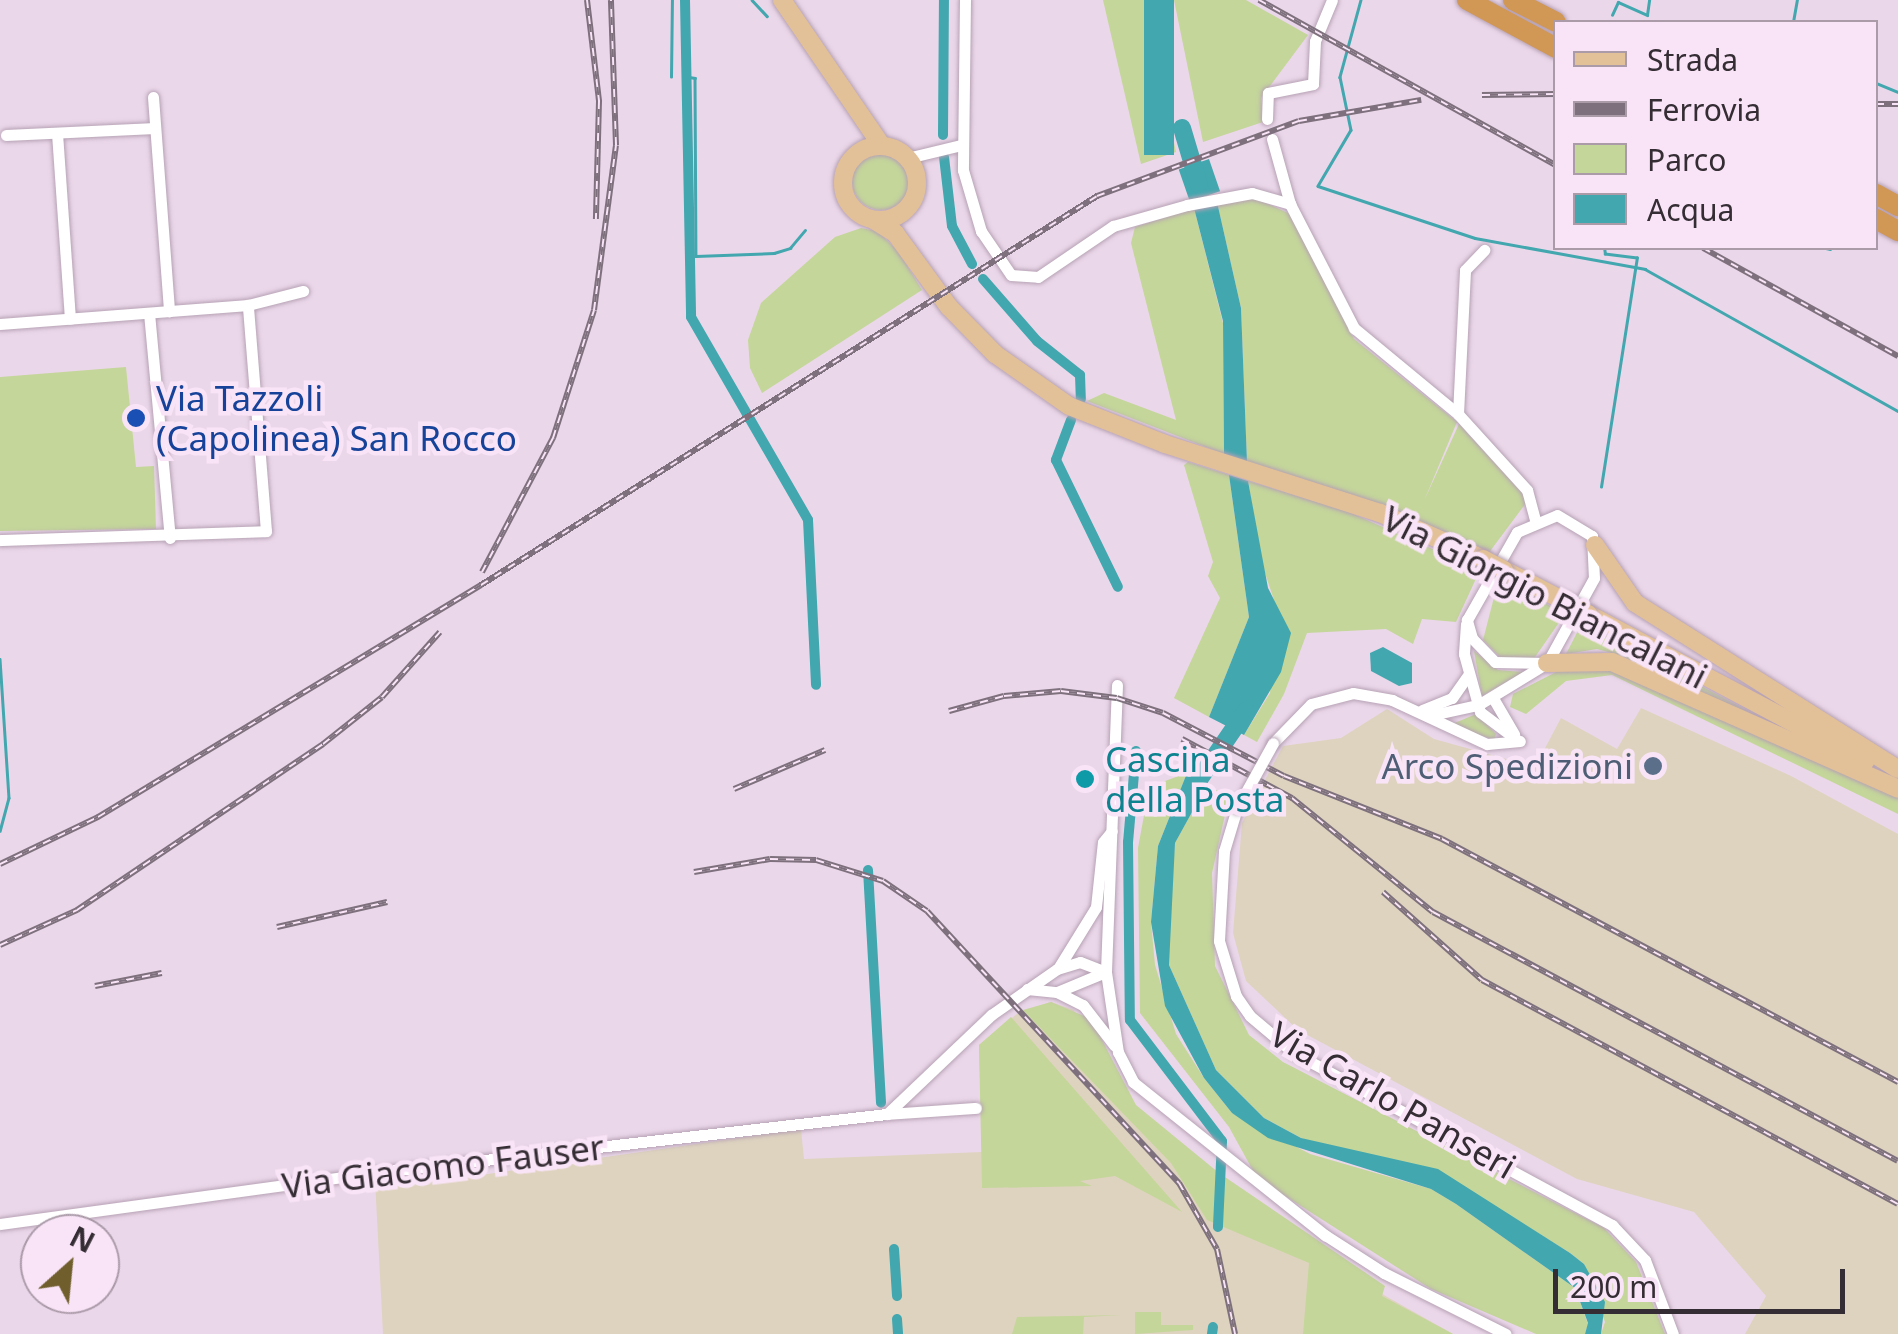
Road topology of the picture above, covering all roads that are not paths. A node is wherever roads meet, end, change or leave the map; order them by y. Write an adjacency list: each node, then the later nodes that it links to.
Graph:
1 (782, 0): 8 (main road)
2 (966, 0): 16 (street)
3 (1332, 0): 10 (street)
4 (1466, 0): 7 (highway)
5 (1513, 0): 6 (highway)
6 (1553, 20)
7 (1553, 46)
8 (822, 60): 15 (main road); 18 (main road)
9 (152, 98): 11 (street)
10 (1266, 119)
11 (155, 128): 12 (street); 26 (street)
12 (57, 132): 13 (street); 28 (street)
13 (6, 135)
14 (1272, 139): 19 (street)
15 (882, 146): 17 (main road); 18 (main road)
16 (961, 146): 17 (street); 19 (street)
17 (907, 158): 20 (main road)
18 (850, 161): 21 (main road)
19 (1290, 204): 30 (street)
20 (906, 210): 21 (main road); 23 (main road)
21 (874, 220): 23 (main road, Via Giorgio Biancalani)
22 (1484, 250): 30 (street)
23 (933, 286): 44 (main road, Via Giorgio Biancalani, bridge)
24 (303, 291): 25 (street)
25 (248, 305): 26 (street); 32 (street)
26 (168, 311): 27 (street)
27 (149, 313): 28 (street); 32 (street)
28 (70, 319): 29 (street)
29 (0, 324)
30 (1458, 414): 31 (street)
31 (1534, 520): 34 (street); 35 (street)
32 (170, 538): 33 (street)
33 (0, 540)
34 (1596, 545): 36 (street); 43 (main road)
35 (1466, 620): 36 (street); 37 (street)
36 (1547, 663): 39 (street, Via Carlo Panseri); 45 (main road)
37 (1468, 674): 40 (street); 41 (street)
38 (1117, 685): 46 (street)
39 (1493, 698): 40 (street, Via Carlo Panseri); 42 (street)
40 (1478, 706): 41 (street, Via Carlo Panseri); 42 (street)
41 (1413, 710): 42 (street, Via Carlo Panseri); 56 (street, Via Carlo Panseri, bridge)
42 (1520, 741)
43 (1898, 768)
44 (1898, 777)
45 (1898, 789)
46 (1112, 831): 47 (street); 48 (street)
47 (1057, 970): 48 (street); 49 (street)
48 (1106, 972): 50 (street); 51 (street)
49 (1026, 990): 50 (street); 53 (street)
50 (1057, 992): 51 (street)
51 (1118, 1052): 55 (street)
52 (976, 1108): 53 (street, Via Giacomo Fauser)
53 (887, 1114): 54 (street, Via Giacomo Fauser)
54 (0, 1224)
55 (1506, 1334)
56 (1673, 1334)

